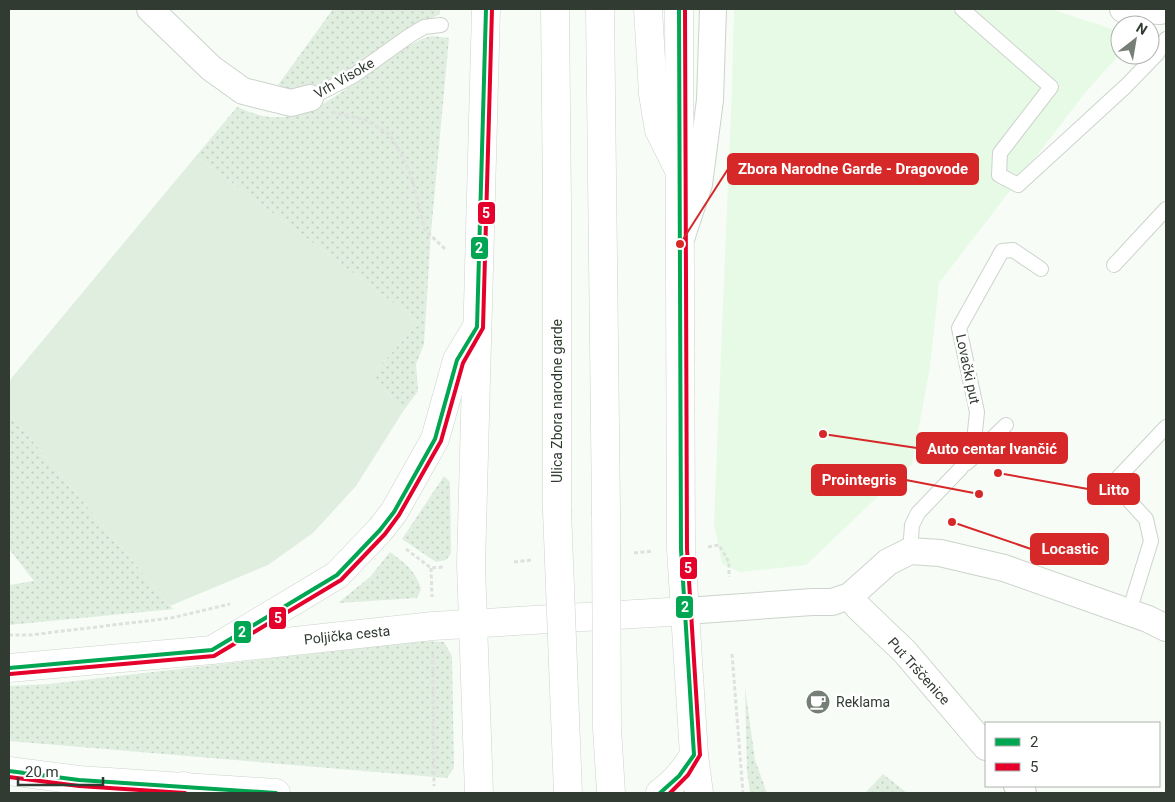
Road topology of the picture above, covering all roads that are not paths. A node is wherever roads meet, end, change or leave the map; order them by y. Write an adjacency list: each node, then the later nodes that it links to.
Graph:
1 (150, 9): 13 (street, Vrh Visoke)
2 (486, 9): 19 (main road)
3 (554, 9): 38 (main road, Ulica Zbora narodne garde, bridge)
4 (600, 9): 39 (main road, bridge)
5 (648, 9): 14 (main road)
6 (680, 9): 14 (main road)
7 (713, 9): 16 (street)
8 (962, 9): 12 (lane)
9 (1123, 9): 10 (street)
10 (1160, 11)
11 (441, 25): 13 (lane, Vrh Visoke)
12 (1166, 39)
13 (310, 98)
14 (680, 174): 16 (main road)
15 (1166, 209): 17 (lane)
16 (680, 244): 25 (main road)
17 (1114, 265)
18 (1041, 269): 22 (lane, Lovački put)
19 (477, 327): 27 (main road); 29 (main road)
20 (1006, 425): 22 (lane)
21 (1166, 427): 26 (lane)
22 (961, 468): 23 (lane, Lovački put)
23 (910, 551): 24 (street); 26 (street)
24 (850, 596): 25 (street); 31 (street, Put Trščenice)
25 (686, 611): 27 (main road, Poljička cesta); 32 (main road)
26 (1129, 612): 28 (street)
27 (472, 623): 29 (main road, Poljička cesta); 37 (main road)
28 (1166, 628)
29 (212, 650): 30 (main road, Poljička cesta)
30 (9, 668)
31 (985, 746)
32 (694, 755): 40 (main road); 41 (main road)
33 (9, 771): 34 (main road)
34 (80, 786): 35 (main road)
35 (189, 790): 36 (main road)
36 (276, 793)
37 (479, 793)
38 (568, 793)
39 (611, 793)
40 (660, 793)
41 (699, 793)

